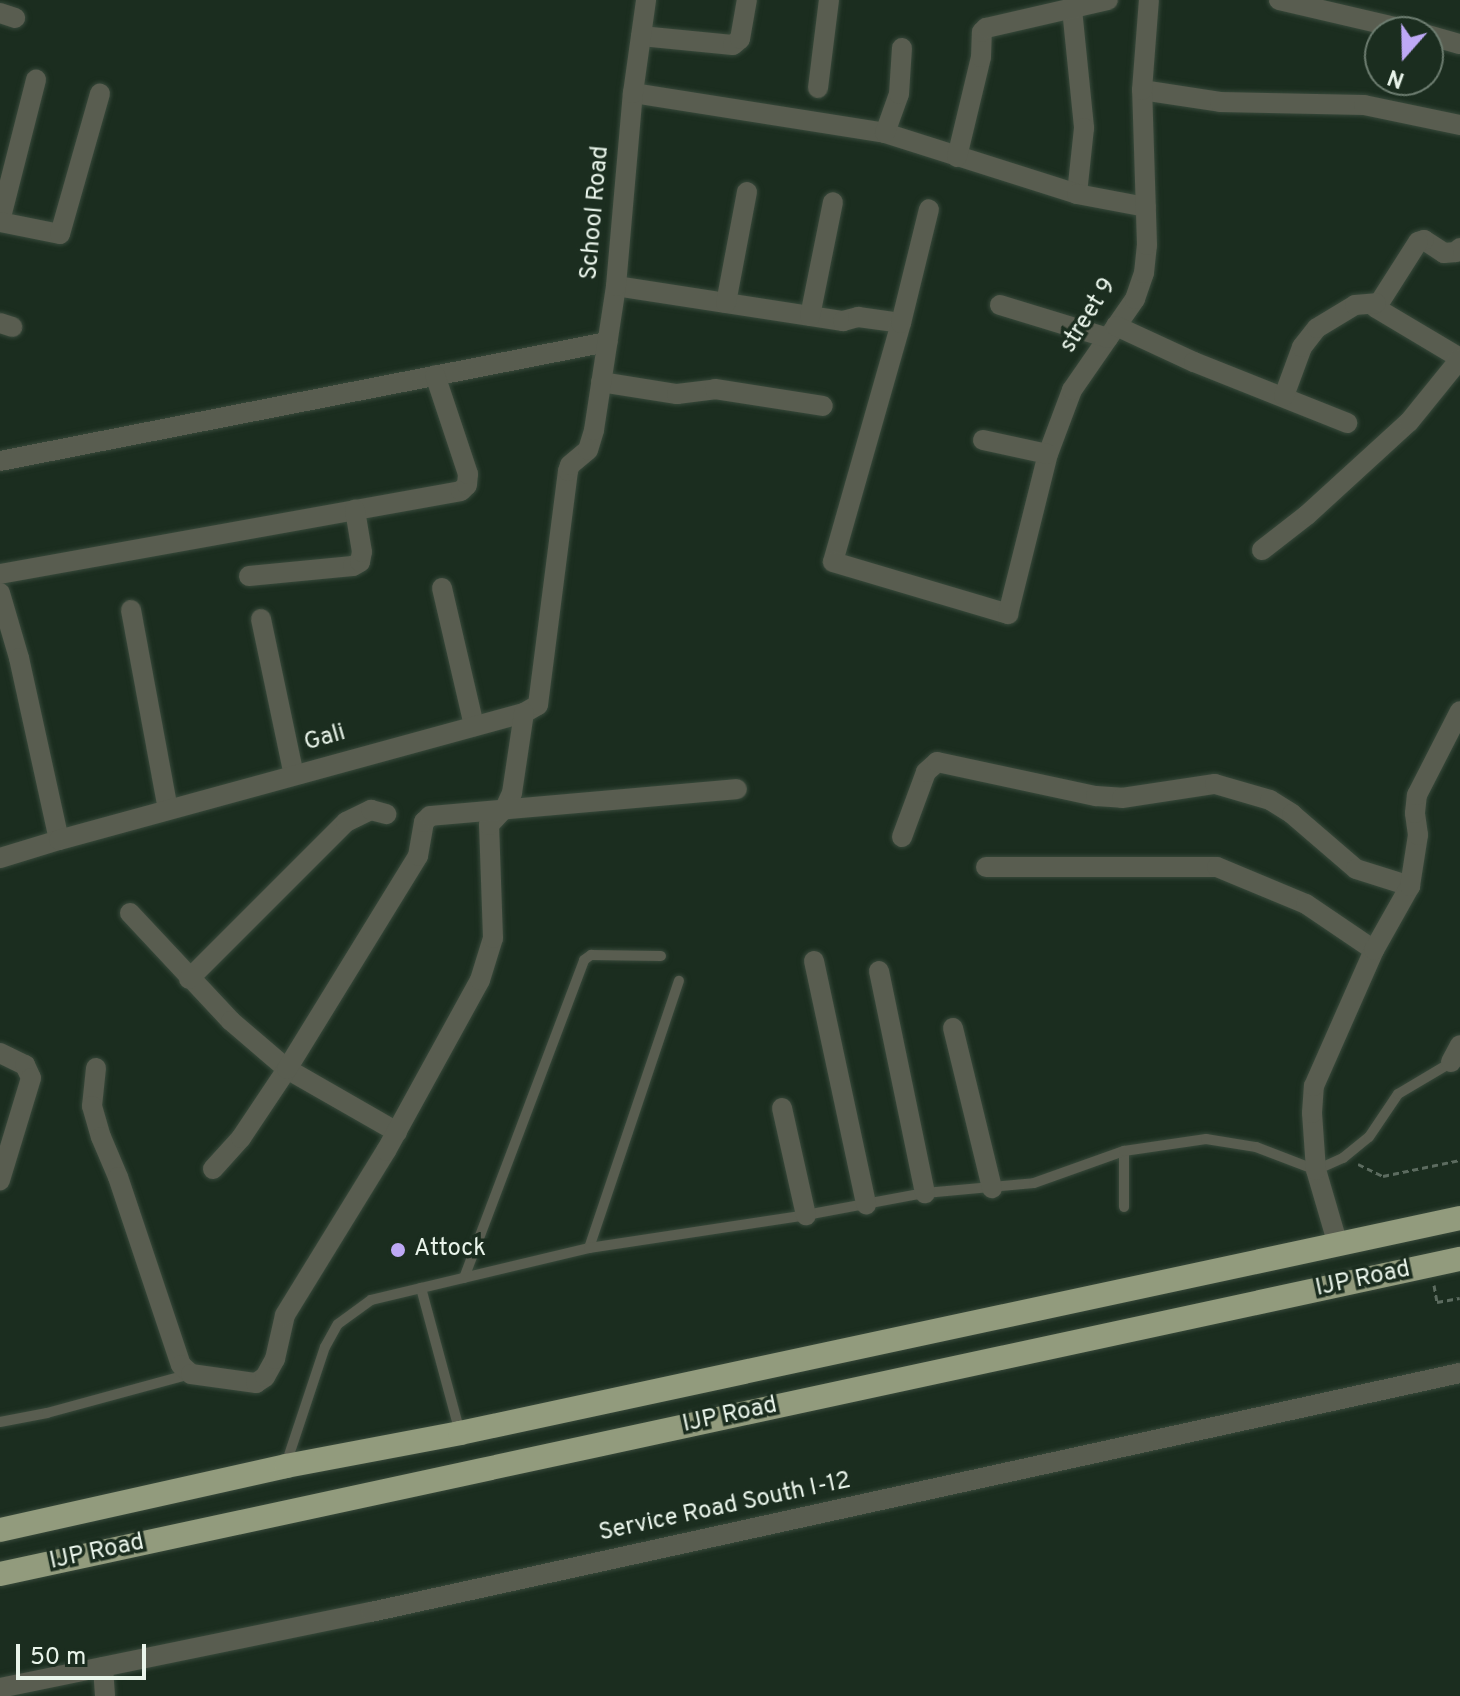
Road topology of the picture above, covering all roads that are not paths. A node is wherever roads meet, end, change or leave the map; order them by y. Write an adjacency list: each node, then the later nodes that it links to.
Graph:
1 (646, 0): 9 (street, School Road)
2 (747, 0): 9 (street)
3 (829, 0): 12 (street)
4 (1108, 0): 7 (street)
5 (1149, 0): 13 (street, street 9)
6 (1279, 0): 8 (street)
7 (1072, 9): 18 (street); 20 (street)
8 (1364, 20)
9 (641, 36): 14 (street, School Road)
10 (902, 48): 17 (street)
11 (36, 80): 24 (street)
12 (818, 88)
13 (1142, 90): 16 (street); 22 (street, street 9)
14 (633, 93): 17 (street); 26 (street, School Road)
15 (100, 94): 24 (street)
16 (1460, 125)
17 (885, 133): 18 (street)
18 (957, 157): 20 (street)
19 (747, 192): 27 (street)
20 (1077, 194): 22 (street)
21 (833, 202): 30 (street)
22 (1146, 207): 32 (street, street 9)
23 (929, 209): 31 (street)
24 (0, 222)
25 (1460, 248): 28 (street)
26 (616, 286): 27 (street); 33 (street, School Road)
27 (726, 303): 30 (street)
28 (1376, 303): 34 (street); 37 (street)
29 (1000, 305): 32 (street)
30 (810, 316): 31 (street)
31 (901, 323): 41 (street, street 9)
32 (1112, 332): 37 (street); 41 (street, street 9)
33 (607, 342): 35 (street); 36 (street, School Road)
34 (1460, 358): 44 (street)
35 (435, 375): 42 (street); 43 (street)
36 (601, 382): 38 (street); 52 (street, School Road)
37 (1284, 396): 39 (street)
38 (823, 406)
39 (1347, 423)
40 (983, 440): 41 (street)
41 (1048, 454)
42 (0, 461)
43 (355, 510): 45 (street); 46 (street)
44 (1262, 550)
45 (0, 574)
46 (249, 576)
47 (442, 588): 53 (street)
48 (1, 602): 60 (street)
49 (131, 610): 57 (street)
50 (261, 619): 54 (street)
51 (1460, 711): 63 (street)
52 (524, 713): 53 (street, Gali); 56 (street)
53 (474, 726): 54 (street, Gali)
54 (294, 775): 57 (street, Gali)
55 (737, 789): 56 (street)
56 (505, 808): 75 (street); 77 (street)
57 (168, 809): 60 (street, Gali)
58 (386, 814): 69 (street)
59 (902, 837): 63 (street)
60 (59, 840): 61 (street, Gali)
61 (0, 858)
62 (986, 867): 65 (street)
63 (1410, 886): 65 (street)
64 (130, 913): 69 (street)
65 (1374, 950): 81 (street)
66 (661, 956): 92 (lane)
67 (814, 961): 85 (street)
68 (879, 971): 84 (street)
69 (189, 979): 75 (street)
70 (679, 981): 90 (lane)
71 (953, 1028): 83 (street)
72 (0, 1053): 79 (street)
73 (1457, 1056): 81 (lane)
74 (96, 1068): 95 (street)
75 (287, 1069): 77 (street); 80 (street)
76 (782, 1108): 87 (street)
77 (397, 1132): 95 (street)
78 (1124, 1151): 81 (lane); 83 (lane); 86 (lane)
79 (4, 1154): 82 (street)
80 (213, 1169)
81 (1316, 1170): 89 (street)
82 (0, 1180)
83 (992, 1188): 84 (lane)
84 (925, 1193): 85 (lane)
85 (866, 1204): 87 (lane)
86 (1124, 1207)
87 (806, 1215): 90 (lane)
88 (1460, 1218): 89 (highway, IJP Road)
89 (1338, 1245): 97 (highway, IJP Road)
90 (589, 1248): 92 (lane)
91 (1460, 1259): 100 (highway, IJP Road)
92 (464, 1278): 93 (lane)
93 (421, 1288): 97 (lane); 98 (lane)
94 (1460, 1373): 101 (street, Service Road South I-12)
95 (191, 1374): 96 (lane)
96 (0, 1422)
97 (460, 1433): 98 (highway, IJP Road)
98 (286, 1466): 99 (highway, IJP Road)
99 (0, 1530)
100 (0, 1574)
101 (103, 1667): 102 (street, Service Road South I-12); 103 (street)
102 (0, 1688)
103 (105, 1696)

